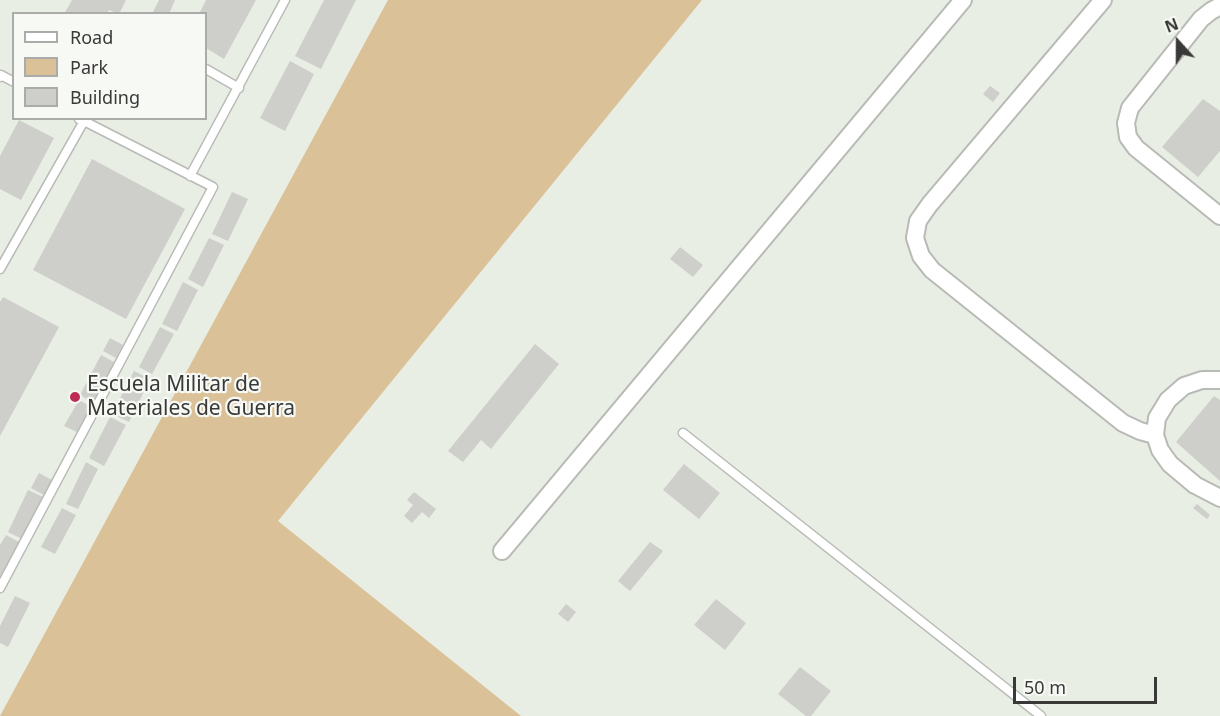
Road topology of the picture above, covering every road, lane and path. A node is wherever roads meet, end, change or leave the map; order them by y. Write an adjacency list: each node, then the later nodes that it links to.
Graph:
1 (285, 0): 6 (lane)
2 (963, 0): 17 (street)
3 (1103, 0): 15 (street)
4 (1220, 6): 10 (street)
5 (207, 70): 6 (lane)
6 (239, 88): 9 (lane)
7 (82, 120): 11 (lane)
8 (85, 120): 9 (lane)
9 (190, 176): 18 (lane)
10 (1220, 216)
11 (2, 259): 12 (lane)
12 (0, 269)
13 (1220, 380): 15 (street)
14 (683, 433): 19 (lane)
15 (1155, 435): 16 (street)
16 (1220, 498)
17 (502, 551)
18 (0, 588)
19 (1041, 716)

